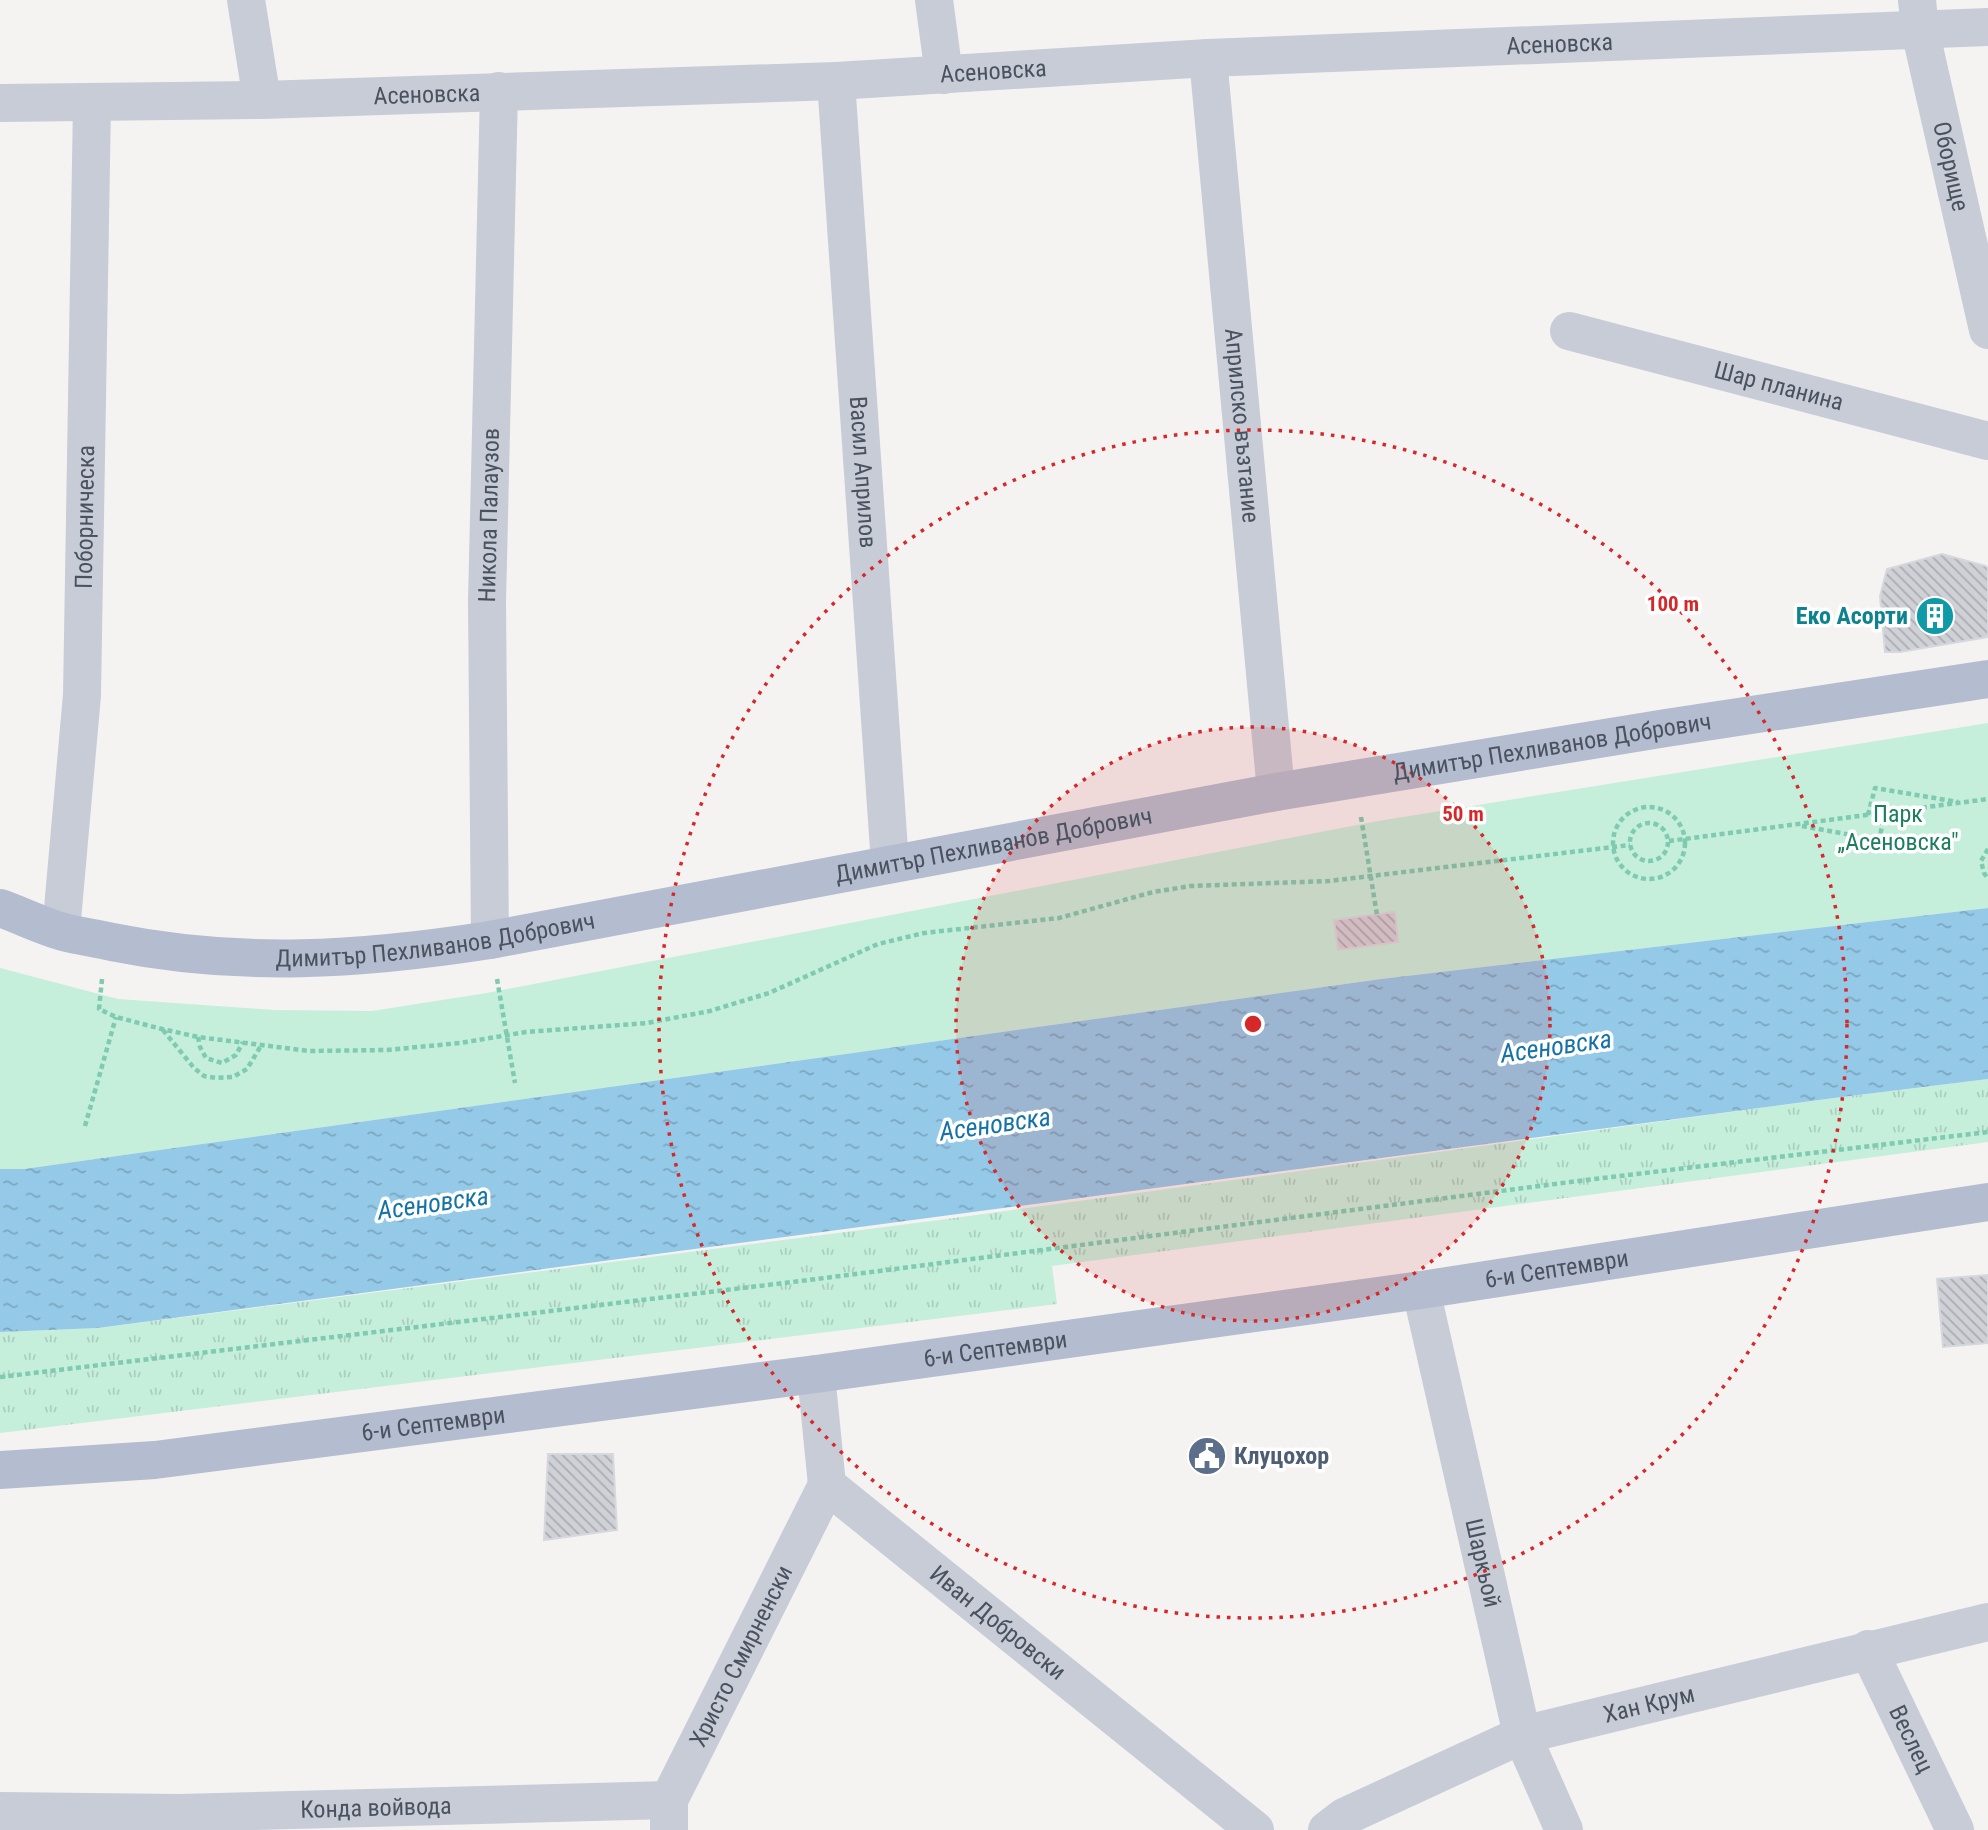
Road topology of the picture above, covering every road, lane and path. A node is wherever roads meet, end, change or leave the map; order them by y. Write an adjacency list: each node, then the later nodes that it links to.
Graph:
1 (246, 0): 9 (street)
2 (934, 0): 6 (street)
3 (1919, 15): 4 (street, Асеновска); 5 (street, Асеновска); 12 (street, Оборище)
4 (1988, 27)
5 (1209, 58): 6 (street, Асеновска); 17 (street, Априлско възтание)
6 (944, 75): 7 (street, Асеновска)
7 (836, 81): 8 (street, Асеновска); 28 (street, Васил Априлов)
8 (499, 91): 9 (street, Асеновска); 35 (street, Никола Палаузов)
9 (262, 100): 11 (street, Асеновска)
10 (0, 103): 11 (street, Асеновска)
11 (92, 103): 33 (street, Поборническа)
12 (1988, 330)
13 (1569, 331): 14 (street, Шар планина)
14 (1988, 441)
15 (1988, 679): 16 (main road, Димитър Пехливанов Добрович)
16 (1355, 778): 17 (main road, Димитър Пехливанов Добрович); 29 (path)
17 (1276, 792): 28 (main road, Димитър Пехливанов Добрович)
18 (1988, 799): 19 (path)
19 (1962, 803): 20 (path); 21 (path)
20 (1885, 813): 21 (path); 22 (path)
21 (1868, 815): 22 (path)
22 (1797, 825): 23 (path)
23 (1686, 838): 24 (path); 26 (path); 26 (path)
24 (1669, 841): 25 (path); 25 (path)
25 (1630, 845): 26 (path)
26 (1613, 848): 29 (path)
27 (1988, 849): 30 (path)
28 (890, 864): 35 (main road, Димитър Пехливанов Добрович)
29 (1371, 877): 32 (path); 38 (path)
30 (1988, 878)
31 (0, 908): 33 (main road, Димитър Пехливанов Добрович)
32 (1377, 915)
33 (61, 931): 34 (main road, Димитър Пехливанов Добрович)
34 (106, 940): 35 (main road, Димитър Пехливанов Добрович); 36 (path)
35 (490, 940): 38 (path)
36 (116, 1017): 37 (path); 43 (path)
37 (162, 1029): 39 (path); 41 (path)
38 (507, 1035): 41 (path); 42 (path)
39 (198, 1037): 40 (path); 40 (path)
40 (243, 1042): 41 (path)
41 (262, 1044)
42 (515, 1083)
43 (85, 1126)
44 (1988, 1132): 48 (path)
45 (1988, 1202): 46 (main road, 6-и Септември)
46 (1421, 1290): 47 (main road, 6-и Септември); 53 (street, Шаркьой)
47 (817, 1374): 49 (main road, 6-и Септември); 50 (street)
48 (0, 1377)
49 (0, 1470)
50 (827, 1485): 55 (street, Христо Смирненски); 57 (street, Иван Добровски)
51 (1988, 1622): 52 (street, Хан Крум)
52 (1868, 1649): 53 (street, Хан Крум); 60 (street, Веслец)
53 (1522, 1735): 58 (street, Хан Крум); 59 (street, Шаркьой)
54 (0, 1811): 56 (street, Конда войвода)
55 (669, 1815): 56 (street, Конда войвода)
56 (180, 1821)
57 (1255, 1830)
58 (1327, 1830)
59 (1563, 1830)
60 (1955, 1830)

